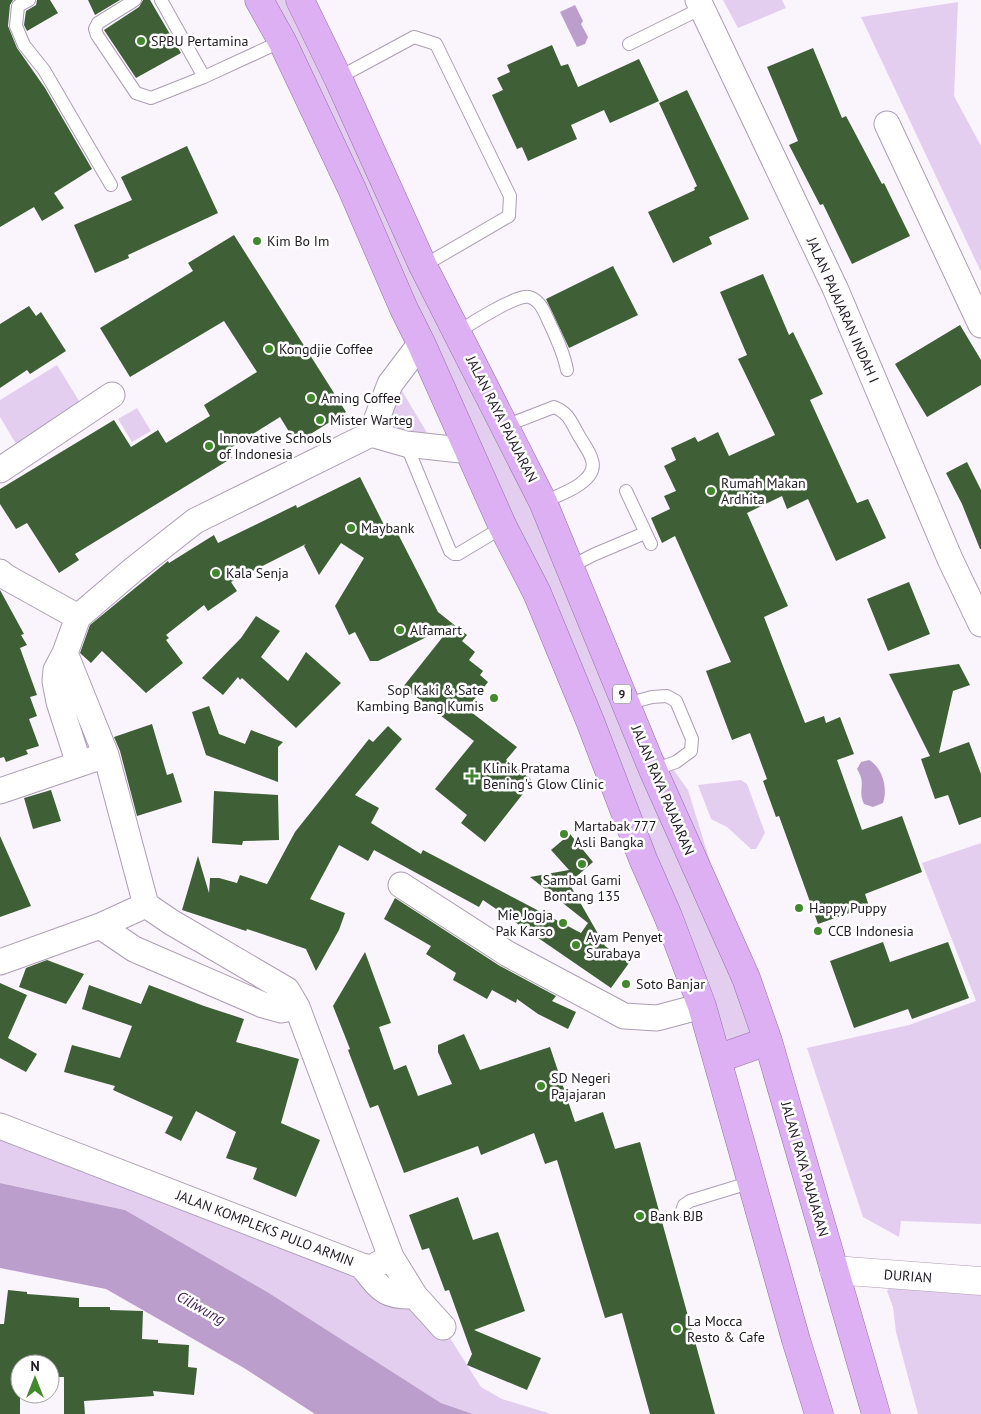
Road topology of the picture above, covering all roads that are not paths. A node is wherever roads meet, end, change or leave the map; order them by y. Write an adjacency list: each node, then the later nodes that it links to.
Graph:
1 (29, 0): 12 (lane)
2 (135, 0): 9 (lane)
3 (161, 0): 9 (lane)
4 (259, 0): 7 (highway)
5 (300, 0): 10 (highway, JALAN RAYA PAJAJARAN / 9)
6 (700, 4): 8 (lane); 30 (street, JALAN PAJAJARAN INDAH I)
7 (282, 41): 9 (lane); 16 (highway)
8 (629, 44)
9 (204, 77)
10 (338, 78): 13 (highway, JALAN RAYA PAJAJARAN / 9); 13 (lane)
11 (887, 124): 14 (street)
12 (112, 184)
13 (423, 266): 15 (highway, JALAN RAYA PAJAJARAN / 9)
14 (981, 325)
15 (458, 332): 17 (lane); 19 (highway, JALAN RAYA PAJAJARAN / 9)
16 (421, 343): 20 (street); 22 (highway)
17 (567, 370)
18 (112, 395): 23 (street)
19 (505, 426): 25 (highway, JALAN RAYA PAJAJARAN / 9); 25 (lane)
20 (371, 434): 21 (street); 29 (street)
21 (406, 444): 22 (street); 26 (lane)
22 (470, 451): 26 (highway)
23 (0, 470)
24 (626, 491): 27 (lane)
25 (543, 502): 27 (highway, JALAN RAYA PAJAJARAN / 9)
26 (503, 527): 41 (highway)
27 (570, 567): 32 (highway, JALAN RAYA PAJAJARAN / 9)
28 (2, 577): 29 (street)
29 (78, 617): 31 (street)
30 (981, 624)
31 (65, 653): 33 (street); 34 (street)
32 (626, 704): 35 (highway, JALAN RAYA PAJAJARAN / 9); 35 (lane)
33 (106, 755): 34 (street); 38 (street)
34 (79, 764): 36 (street)
35 (653, 770): 43 (highway, JALAN RAYA PAJAJARAN / 9)
36 (0, 791)
37 (401, 884): 41 (street)
38 (146, 905): 39 (street); 42 (street)
39 (100, 926): 40 (street); 42 (street)
40 (0, 962)
41 (702, 1006): 44 (highway)
42 (297, 1007): 48 (street)
43 (768, 1041): 44 (highway); 50 (highway, JALAN RAYA PAJAJARAN / 9)
44 (717, 1060): 46 (highway)
45 (0, 1126): 49 (street, JALAN KOMPLEKS PULO ARMIN)
46 (752, 1182): 47 (lane); 54 (highway)
47 (682, 1211)
48 (391, 1257): 49 (street, JALAN KOMPLEKS PULO ARMIN); 52 (street)
49 (362, 1266): 52 (street)
50 (834, 1270): 51 (street, DURIAN); 55 (highway, JALAN RAYA PAJAJARAN / 9)
51 (981, 1281)
52 (415, 1296): 53 (street)
53 (444, 1327)
54 (819, 1414)
55 (876, 1414)

